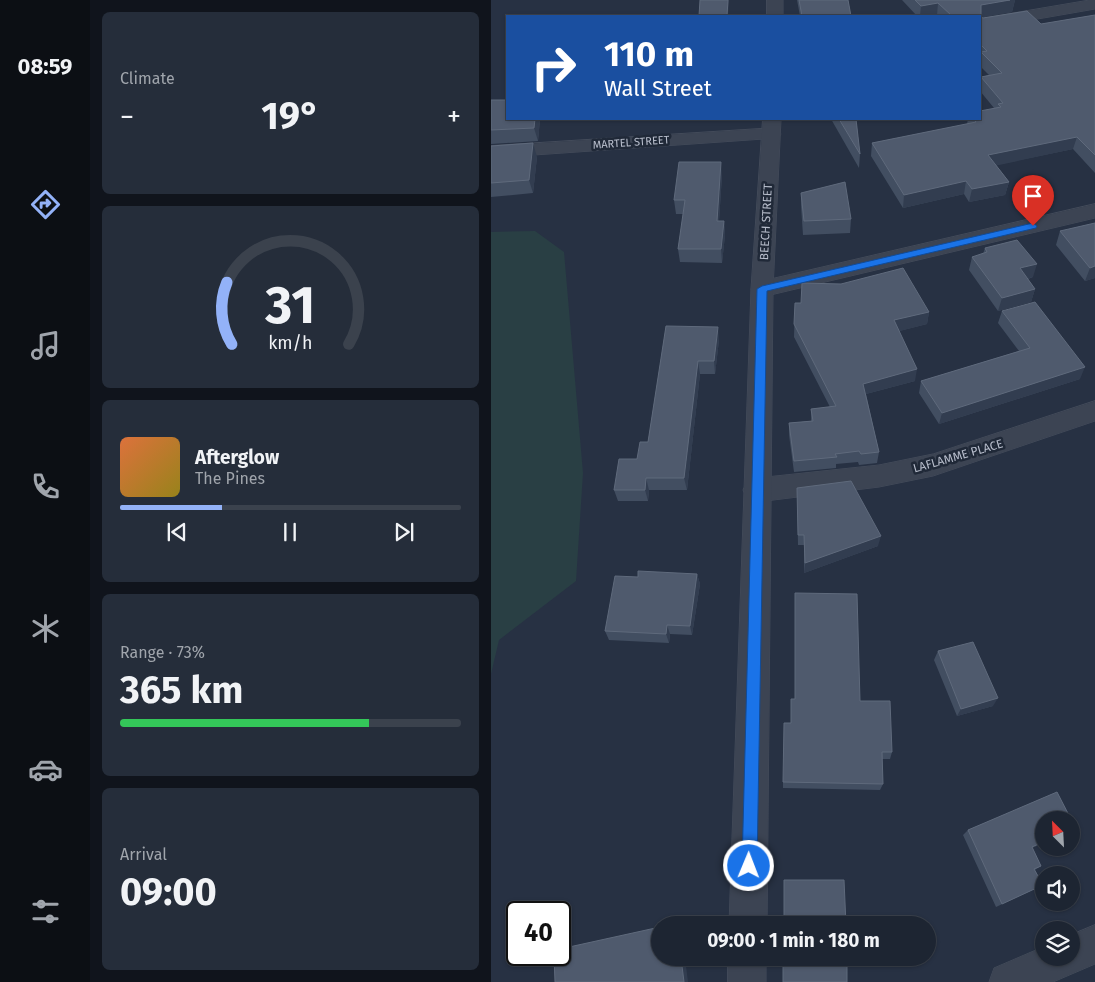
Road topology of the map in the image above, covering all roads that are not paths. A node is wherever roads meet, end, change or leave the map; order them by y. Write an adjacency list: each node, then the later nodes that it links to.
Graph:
1 (775, 0): 3 (street)
2 (1095, 4): 4 (street)
3 (775, 15)
4 (981, 24)
5 (772, 126): 6 (street, MARTEL STREET); 8 (street, BEECH STREET)
6 (491, 152)
7 (1095, 211): 8 (street)
8 (762, 289): 10 (street, BEECH STREET)
9 (1095, 411): 10 (street, LAFLAMME PLACE)
10 (757, 490): 11 (street, BEECH STREET)
11 (748, 916)
12 (1095, 944): 13 (street)
13 (1080, 951)
14 (747, 966): 16 (street)
15 (1045, 966): 17 (street)
16 (747, 982)
17 (1008, 982)

